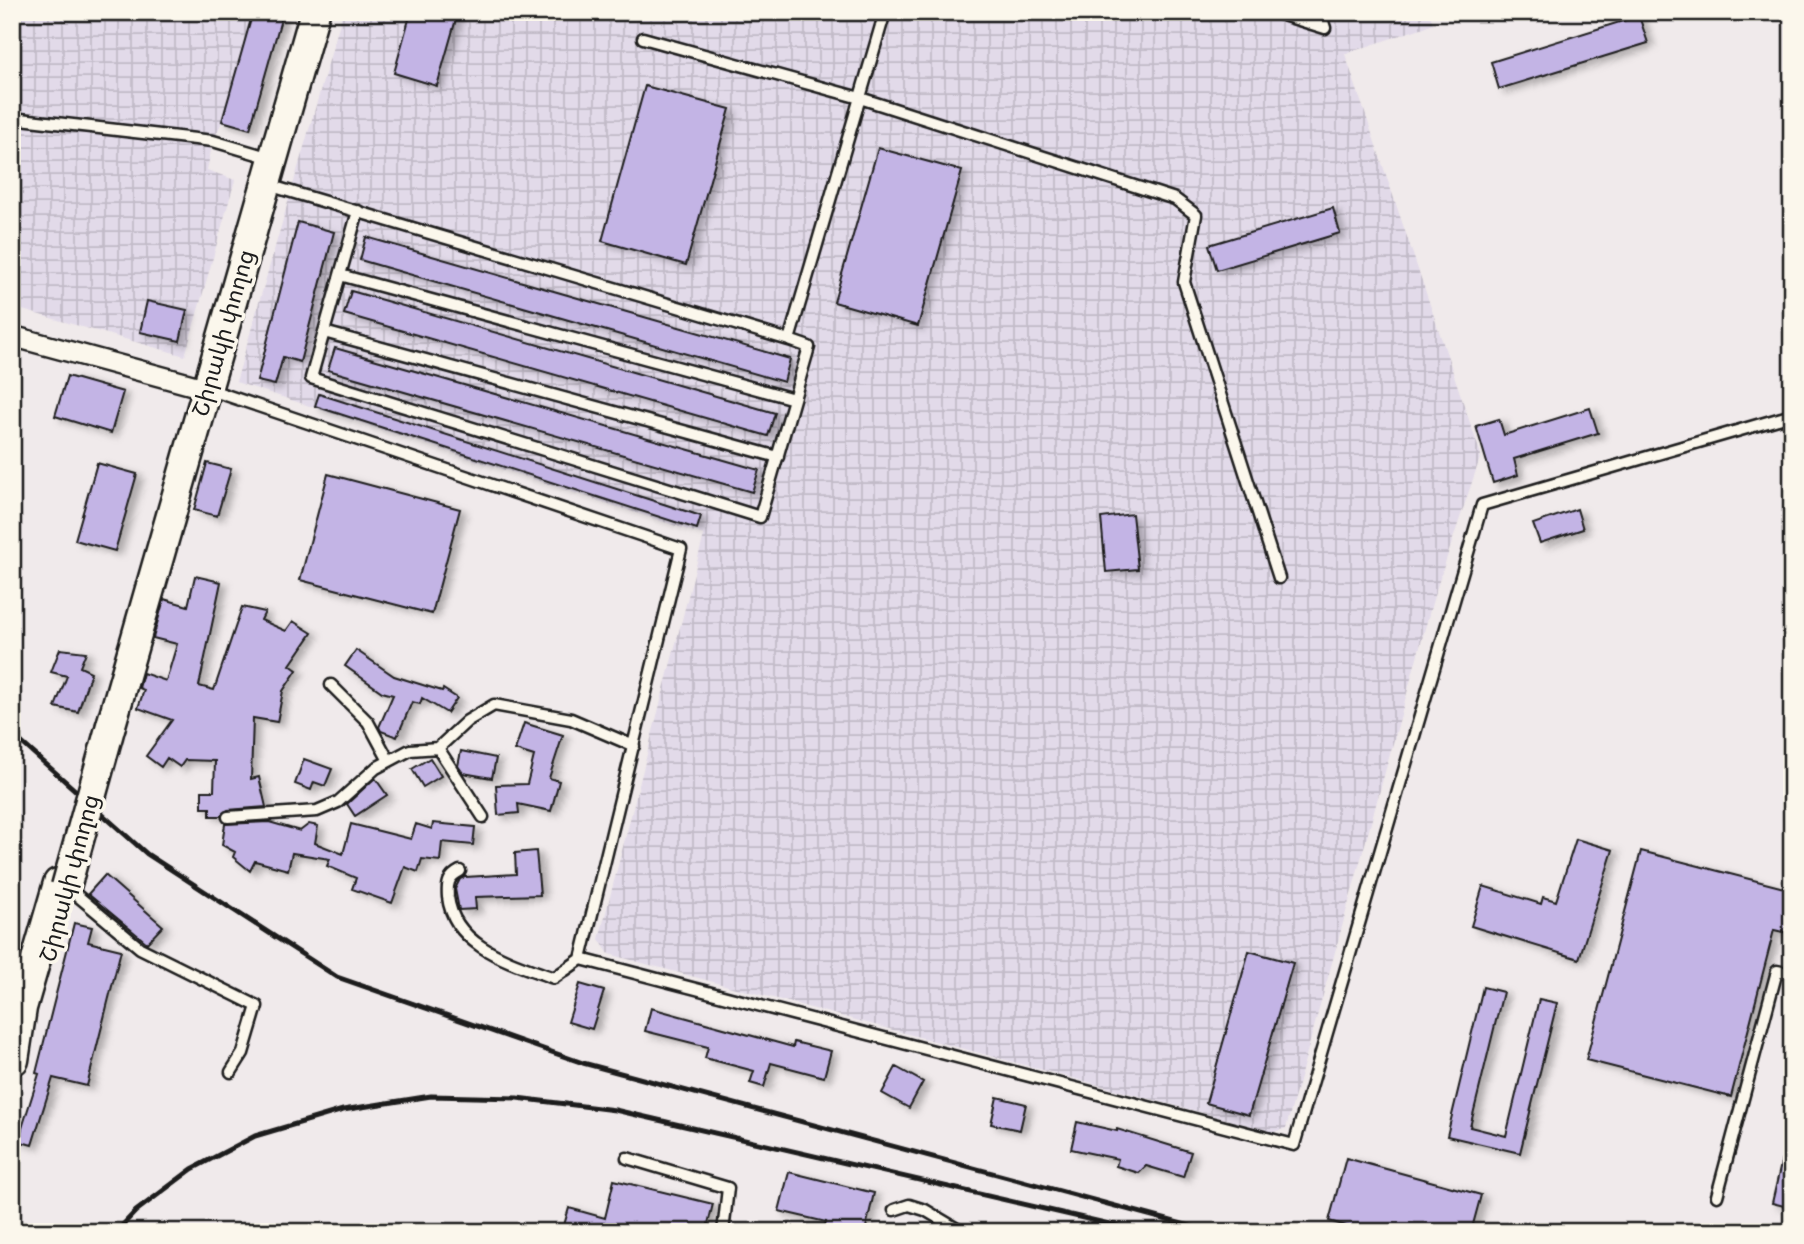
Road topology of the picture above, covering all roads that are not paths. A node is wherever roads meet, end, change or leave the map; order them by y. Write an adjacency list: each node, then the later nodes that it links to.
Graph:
1 (306, 12): 9 (main road, Շիրակի փողոց)
2 (315, 12): 9 (main road, Շիրակի փողոց)
3 (885, 12): 7 (lane)
4 (1273, 12): 5 (lane)
5 (1320, 12)
6 (643, 38): 7 (lane)
7 (860, 98): 14 (lane); 19 (lane)
8 (12, 118): 9 (lane)
9 (265, 170): 10 (lane); 15 (main road, Շիրակի փողոց)
10 (358, 211): 11 (lane); 14 (lane)
11 (340, 275): 12 (lane); 16 (lane)
12 (324, 332): 18 (lane); 18 (lane)
13 (12, 336): 15 (street)
14 (789, 340): 16 (lane)
15 (203, 388): 21 (lane); 27 (main road, Շիրակի փողոց, bridge)
16 (794, 399): 18 (lane)
17 (1792, 415): 28 (lane)
18 (778, 457)
19 (1279, 578)
20 (331, 685): 23 (lane)
21 (634, 746): 22 (lane); 28 (lane)
22 (438, 748): 23 (lane); 25 (lane)
23 (389, 761): 24 (lane)
24 (228, 817)
25 (483, 817)
26 (460, 871): 28 (lane)
27 (62, 885): 30 (main road, Շիրակի փողոց); 31 (lane)
28 (581, 959)
29 (1792, 974): 33 (lane)
30 (13, 1060)
31 (231, 1072)
32 (627, 1158): 35 (lane)
33 (1717, 1196)
34 (894, 1210): 36 (lane)
35 (723, 1232)
36 (962, 1232)

